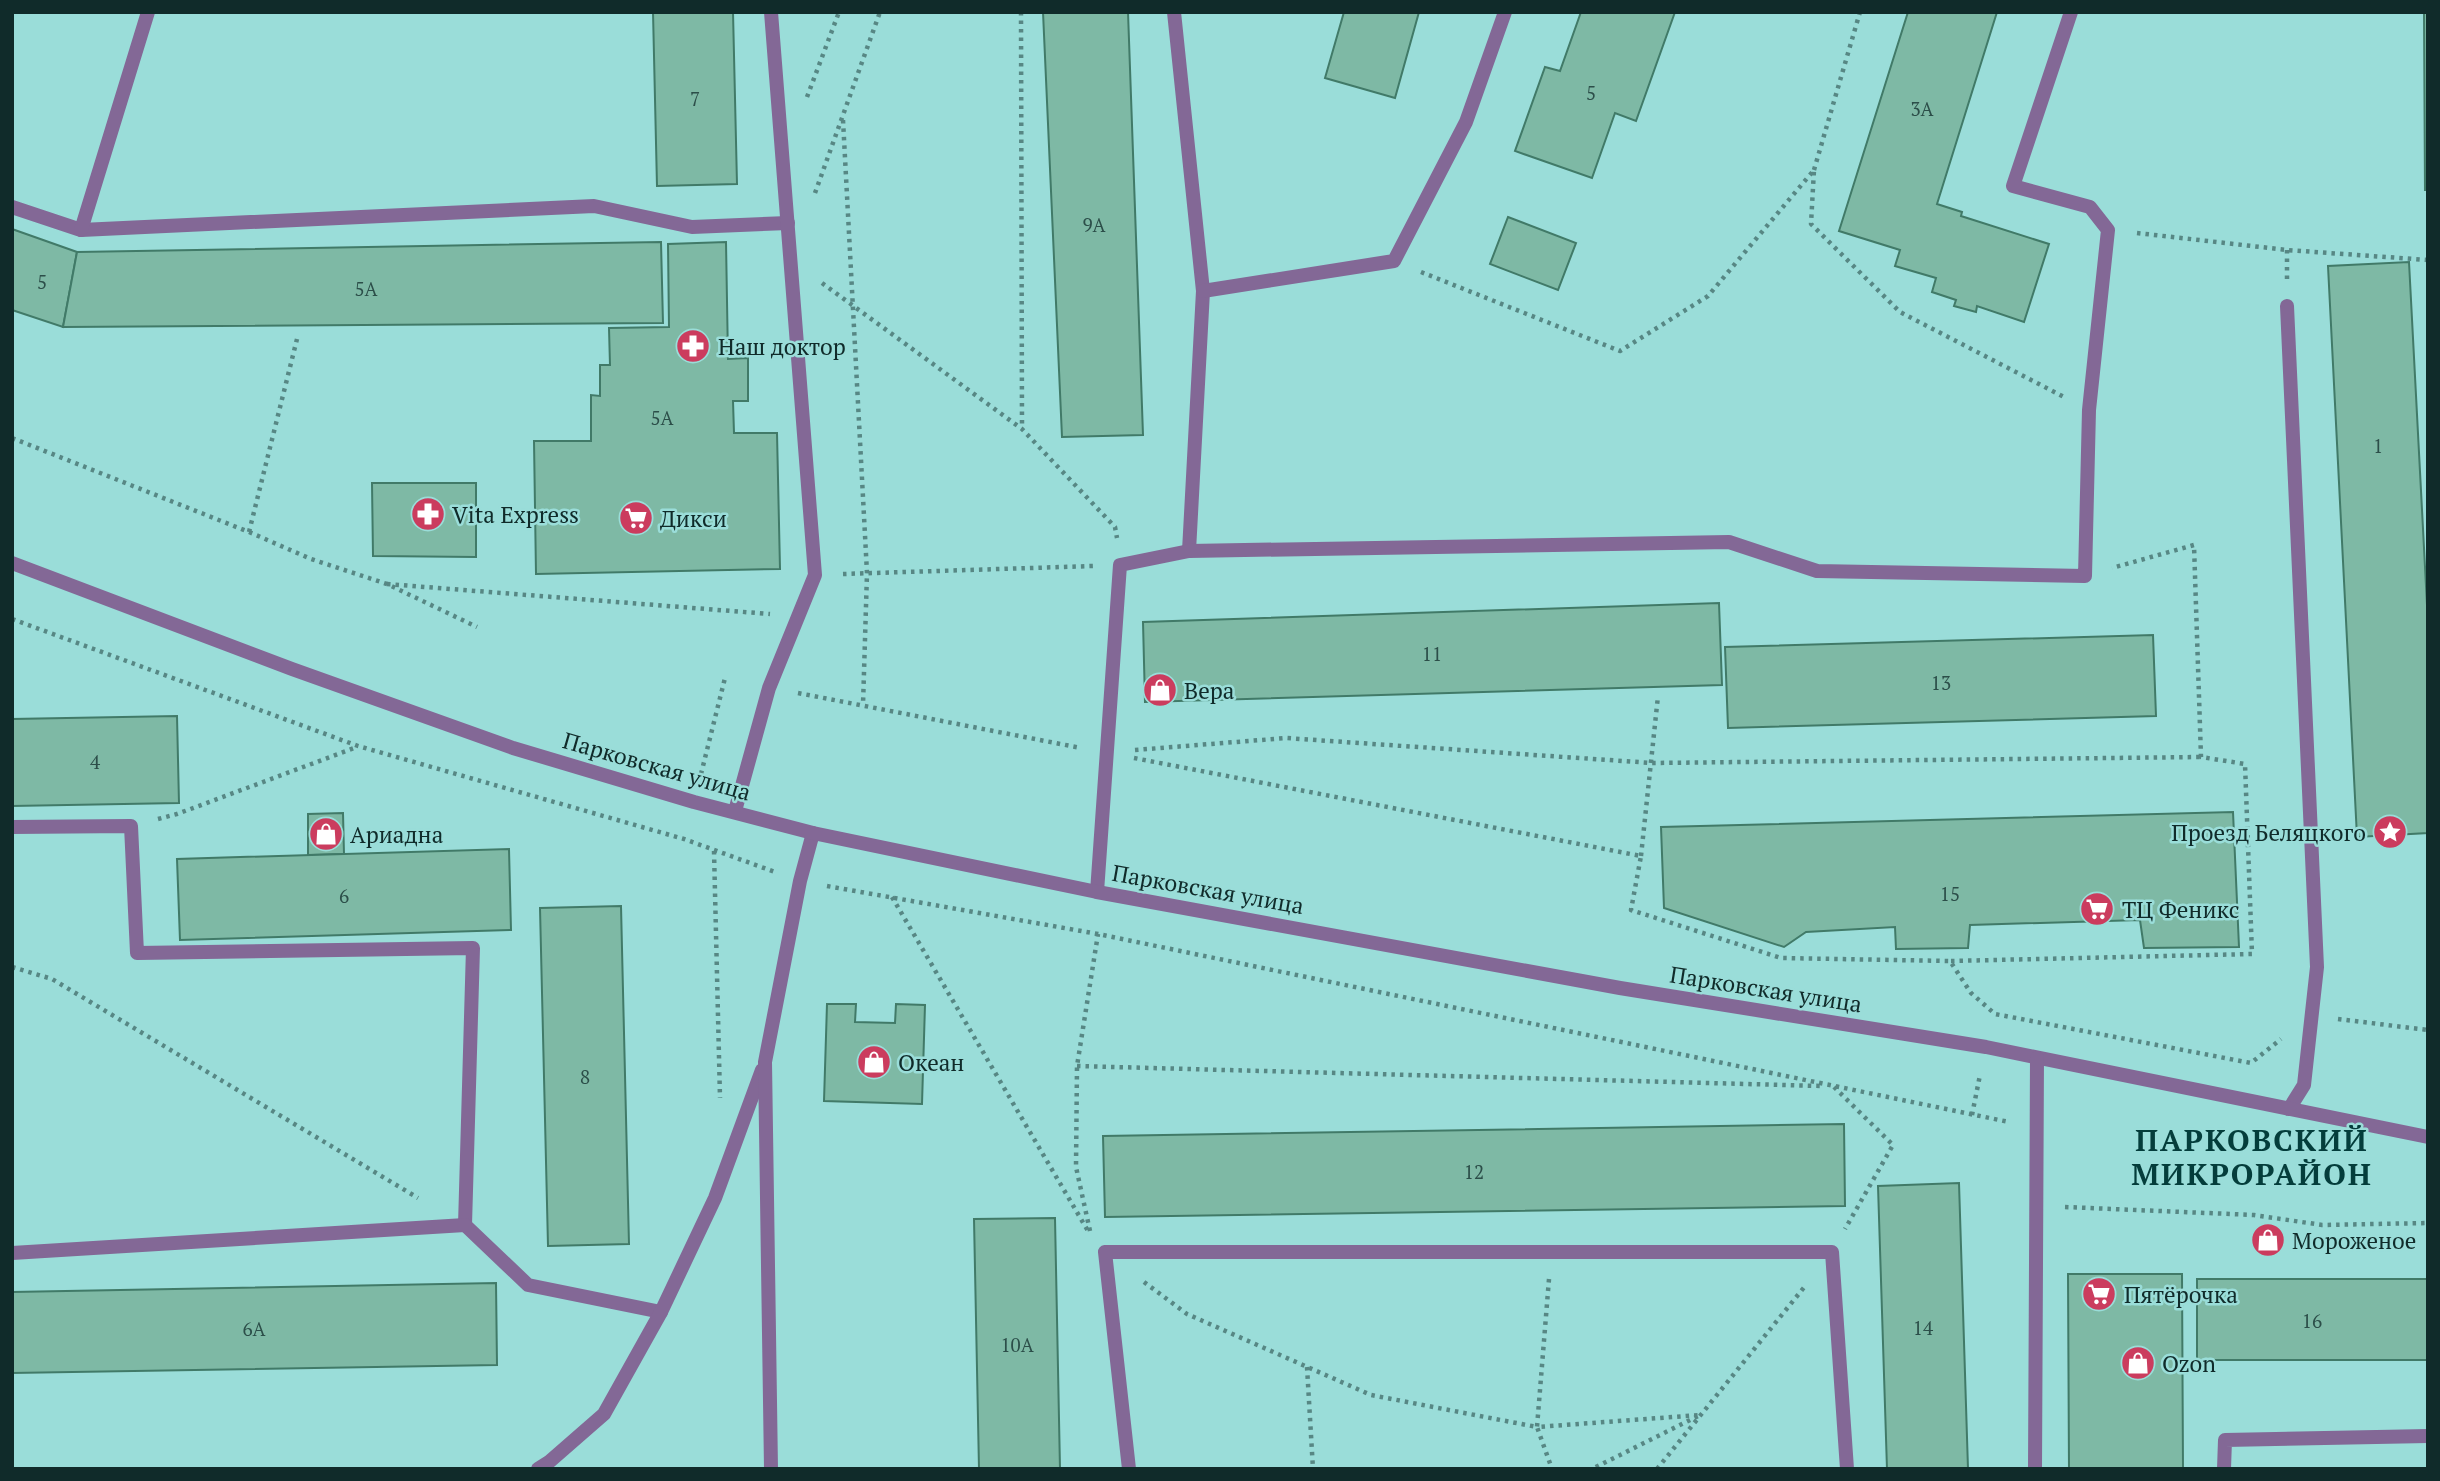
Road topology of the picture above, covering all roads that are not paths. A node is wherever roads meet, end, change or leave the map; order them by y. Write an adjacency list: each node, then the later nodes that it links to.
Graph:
1 (148, 12): 8 (street)
2 (771, 12): 7 (street)
3 (1174, 12): 9 (street)
4 (1505, 12): 9 (street)
5 (2071, 12): 11 (street)
6 (12, 207): 8 (street)
7 (788, 223): 8 (street); 13 (street)
8 (81, 230)
9 (1203, 291): 11 (street)
10 (2287, 306): 19 (street)
11 (1189, 551): 16 (street)
12 (12, 563): 13 (street, Парковская улица)
13 (735, 811): 15 (street, Парковская улица)
14 (12, 827): 21 (street)
15 (813, 833): 16 (street, Парковская улица); 18 (street)
16 (1097, 892): 17 (street, Парковская улица)
17 (2037, 1058): 19 (street, Парковская улица); 29 (street)
18 (765, 1062): 23 (street); 26 (street)
19 (2290, 1109): 20 (street, Парковская улица)
20 (2428, 1137)
21 (465, 1226): 22 (street); 23 (street)
22 (12, 1252)
23 (661, 1312): 25 (street)
24 (2428, 1436): 30 (street)
25 (538, 1469)
26 (771, 1469)
27 (1129, 1469): 28 (street)
28 (1847, 1469)
29 (2035, 1469)
30 (2224, 1469)

